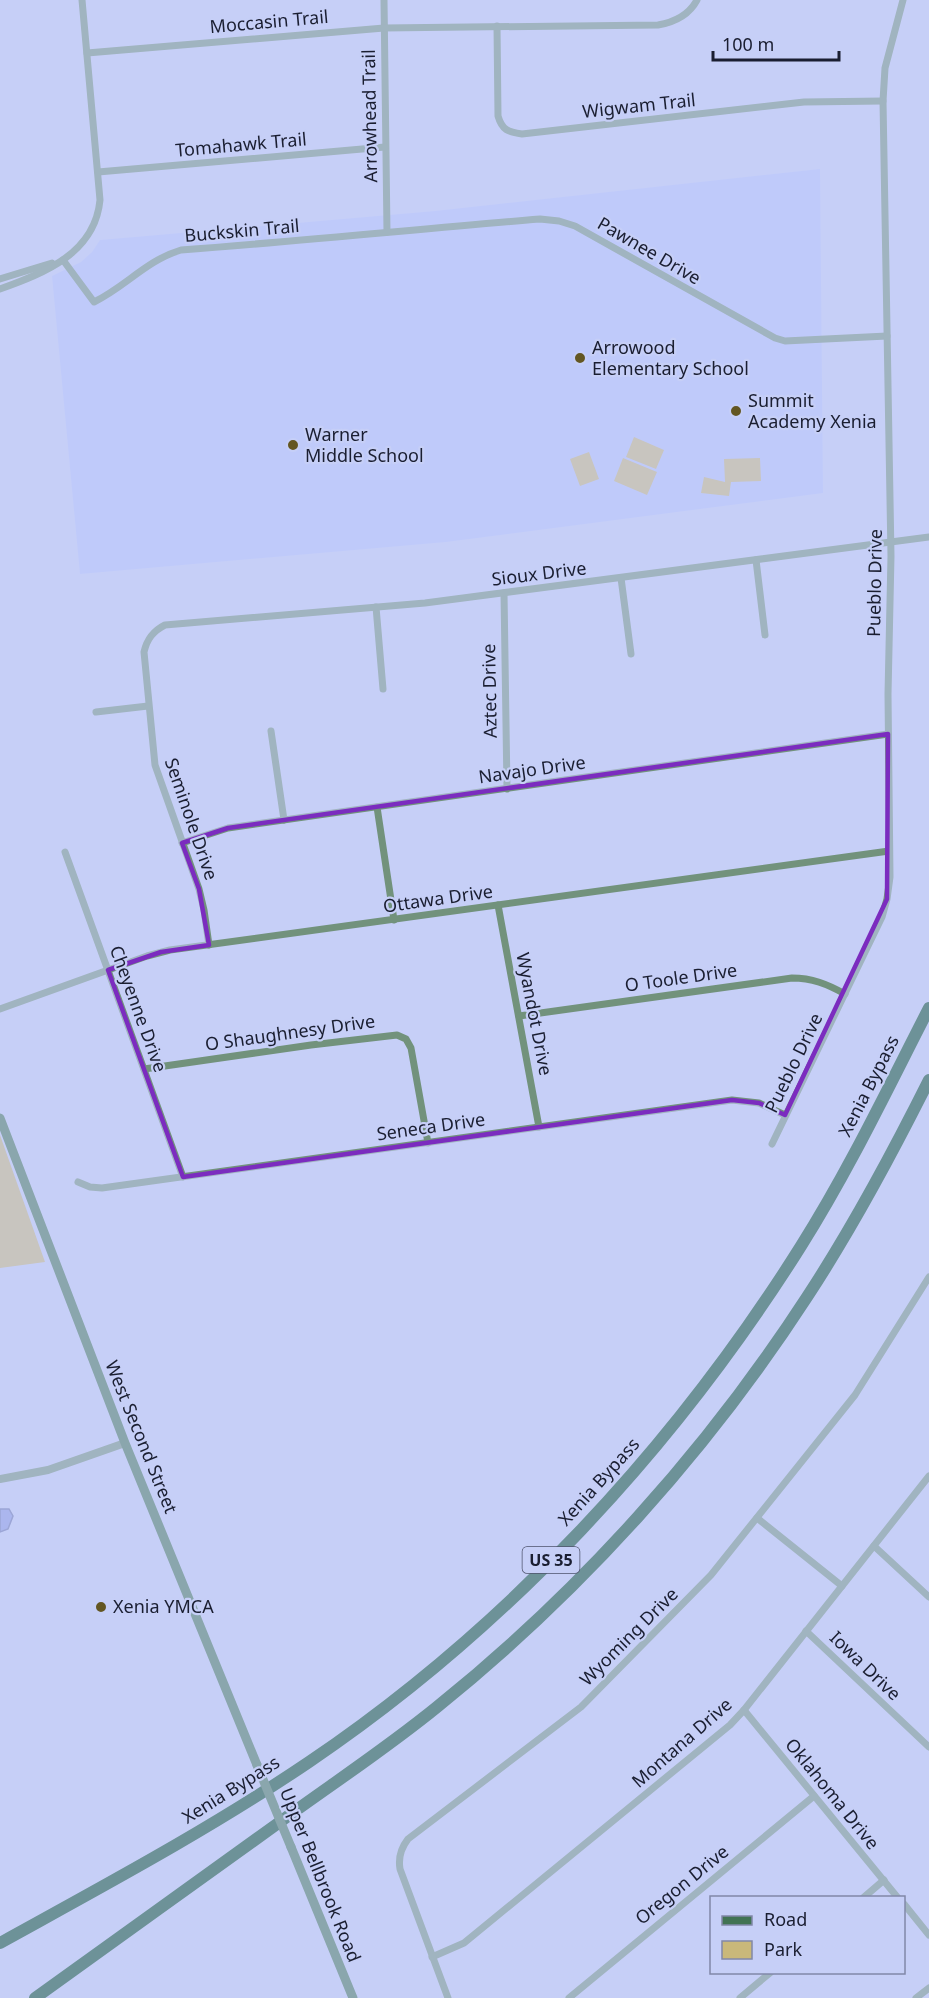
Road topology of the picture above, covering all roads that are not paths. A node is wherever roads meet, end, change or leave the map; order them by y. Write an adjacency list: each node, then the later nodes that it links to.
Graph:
1 (82, 0): 7 (street)
2 (384, 0): 6 (street, Arrowhead Trail)
3 (696, 0): 5 (street, Moccasin Trail)
4 (903, 0): 8 (street, Pueblo Drive)
5 (497, 26): 6 (street, Moccasin Trail); 8 (street, Wigwam Trail)
6 (384, 28): 7 (street, Moccasin Trail); 9 (street, Arrowhead Trail)
7 (87, 53): 10 (street)
8 (883, 101): 15 (street, Pueblo Drive)
9 (385, 147): 10 (street, Tomahawk Trail); 11 (street, Arrowhead Trail)
10 (98, 172): 12 (street)
11 (387, 232): 12 (street, Buckskin Trail); 15 (street, Pawnee Drive)
12 (63, 260): 13 (street); 14 (street)
13 (0, 279)
14 (0, 289)
15 (887, 336): 17 (street, Pueblo Drive)
16 (929, 537): 17 (street, Sioux Drive)
17 (891, 542): 18 (street, Sioux Drive); 29 (street, Pueblo Drive)
18 (756, 560): 19 (street, Sioux Drive); 23 (street)
19 (621, 578): 20 (street, Sioux Drive); 24 (street)
20 (504, 593): 21 (street, Sioux Drive); 30 (street, Aztec Drive)
21 (376, 607): 22 (street, Sioux Drive); 25 (street)
22 (153, 633): 26 (street, Seminole Drive)
23 (765, 635)
24 (631, 654)
25 (384, 689)
26 (148, 706): 27 (street); 33 (street, Seminole Drive)
27 (96, 712)
28 (271, 731): 32 (street)
29 (888, 734): 30 (street, Navajo Drive); 34 (street, Pueblo Drive)
30 (507, 789): 31 (street, Navajo Drive)
31 (377, 807): 32 (street, Navajo Drive); 37 (street)
32 (284, 820): 33 (street, Navajo Drive)
33 (182, 843): 38 (street, Seminole Drive)
34 (889, 850): 36 (street, Ottawa Drive); 40 (street, Pueblo Drive)
35 (65, 852): 39 (street, Cheyenne Drive)
36 (498, 906): 37 (street, Ottawa Drive); 43 (street, Wyandot Drive)
37 (394, 920): 38 (street, Ottawa Drive)
38 (209, 945): 39 (street, Ottawa Drive)
39 (108, 970): 42 (street, Ottawa Drive); 44 (street, Cheyenne Drive)
40 (845, 994): 43 (street, O Toole Drive); 46 (street, Pueblo Drive)
41 (929, 1008): 71 (highway, Xenia Bypass / US 35)
42 (0, 1009)
43 (519, 1016): 48 (street, Wyandot Drive)
44 (144, 1069): 49 (street, O Shaughnesy Drive); 51 (street, Cheyenne Drive)
45 (929, 1080): 75 (highway, US 35)
46 (786, 1115): 48 (street, Seneca Drive); 50 (street, Pueblo Drive)
47 (0, 1118): 54 (main road, West Second Street)
48 (540, 1127): 49 (street, Seneca Drive)
49 (428, 1143): 51 (street, Seneca Drive)
50 (772, 1144)
51 (183, 1176): 52 (street, Seneca Drive)
52 (78, 1182)
53 (929, 1277): 57 (street, Wyoming Drive)
54 (124, 1443): 56 (street); 64 (main road, West Second Street)
55 (929, 1476): 58 (street, Montana Drive)
56 (0, 1479)
57 (757, 1518): 59 (street); 72 (street, Wyoming Drive)
58 (874, 1546): 59 (street, Montana Drive); 60 (street)
59 (843, 1586): 61 (street, Montana Drive)
60 (929, 1597)
61 (806, 1631): 62 (street, Montana Drive); 63 (street, Iowa Drive)
62 (744, 1710): 65 (street, Oklahoma Drive); 72 (street, Montana Drive)
63 (929, 1747)
64 (257, 1766): 76 (main road, Upper Bellbrook Road, bridge)
65 (814, 1796): 66 (street, Oklahoma Drive); 78 (street, Oregon Drive)
66 (884, 1880): 67 (street); 68 (street, Oklahoma Drive)
67 (865, 1896)
68 (896, 1896)
69 (905, 1906): 70 (street)
70 (929, 1935)
71 (0, 1943)
72 (432, 1957): 77 (street, Wyoming Drive)
73 (769, 1974): 79 (street)
74 (929, 1988): 80 (street)
75 (35, 1998)
76 (353, 1998)
77 (448, 1998)
78 (569, 1998)
79 (740, 1998)
80 (916, 1998)

